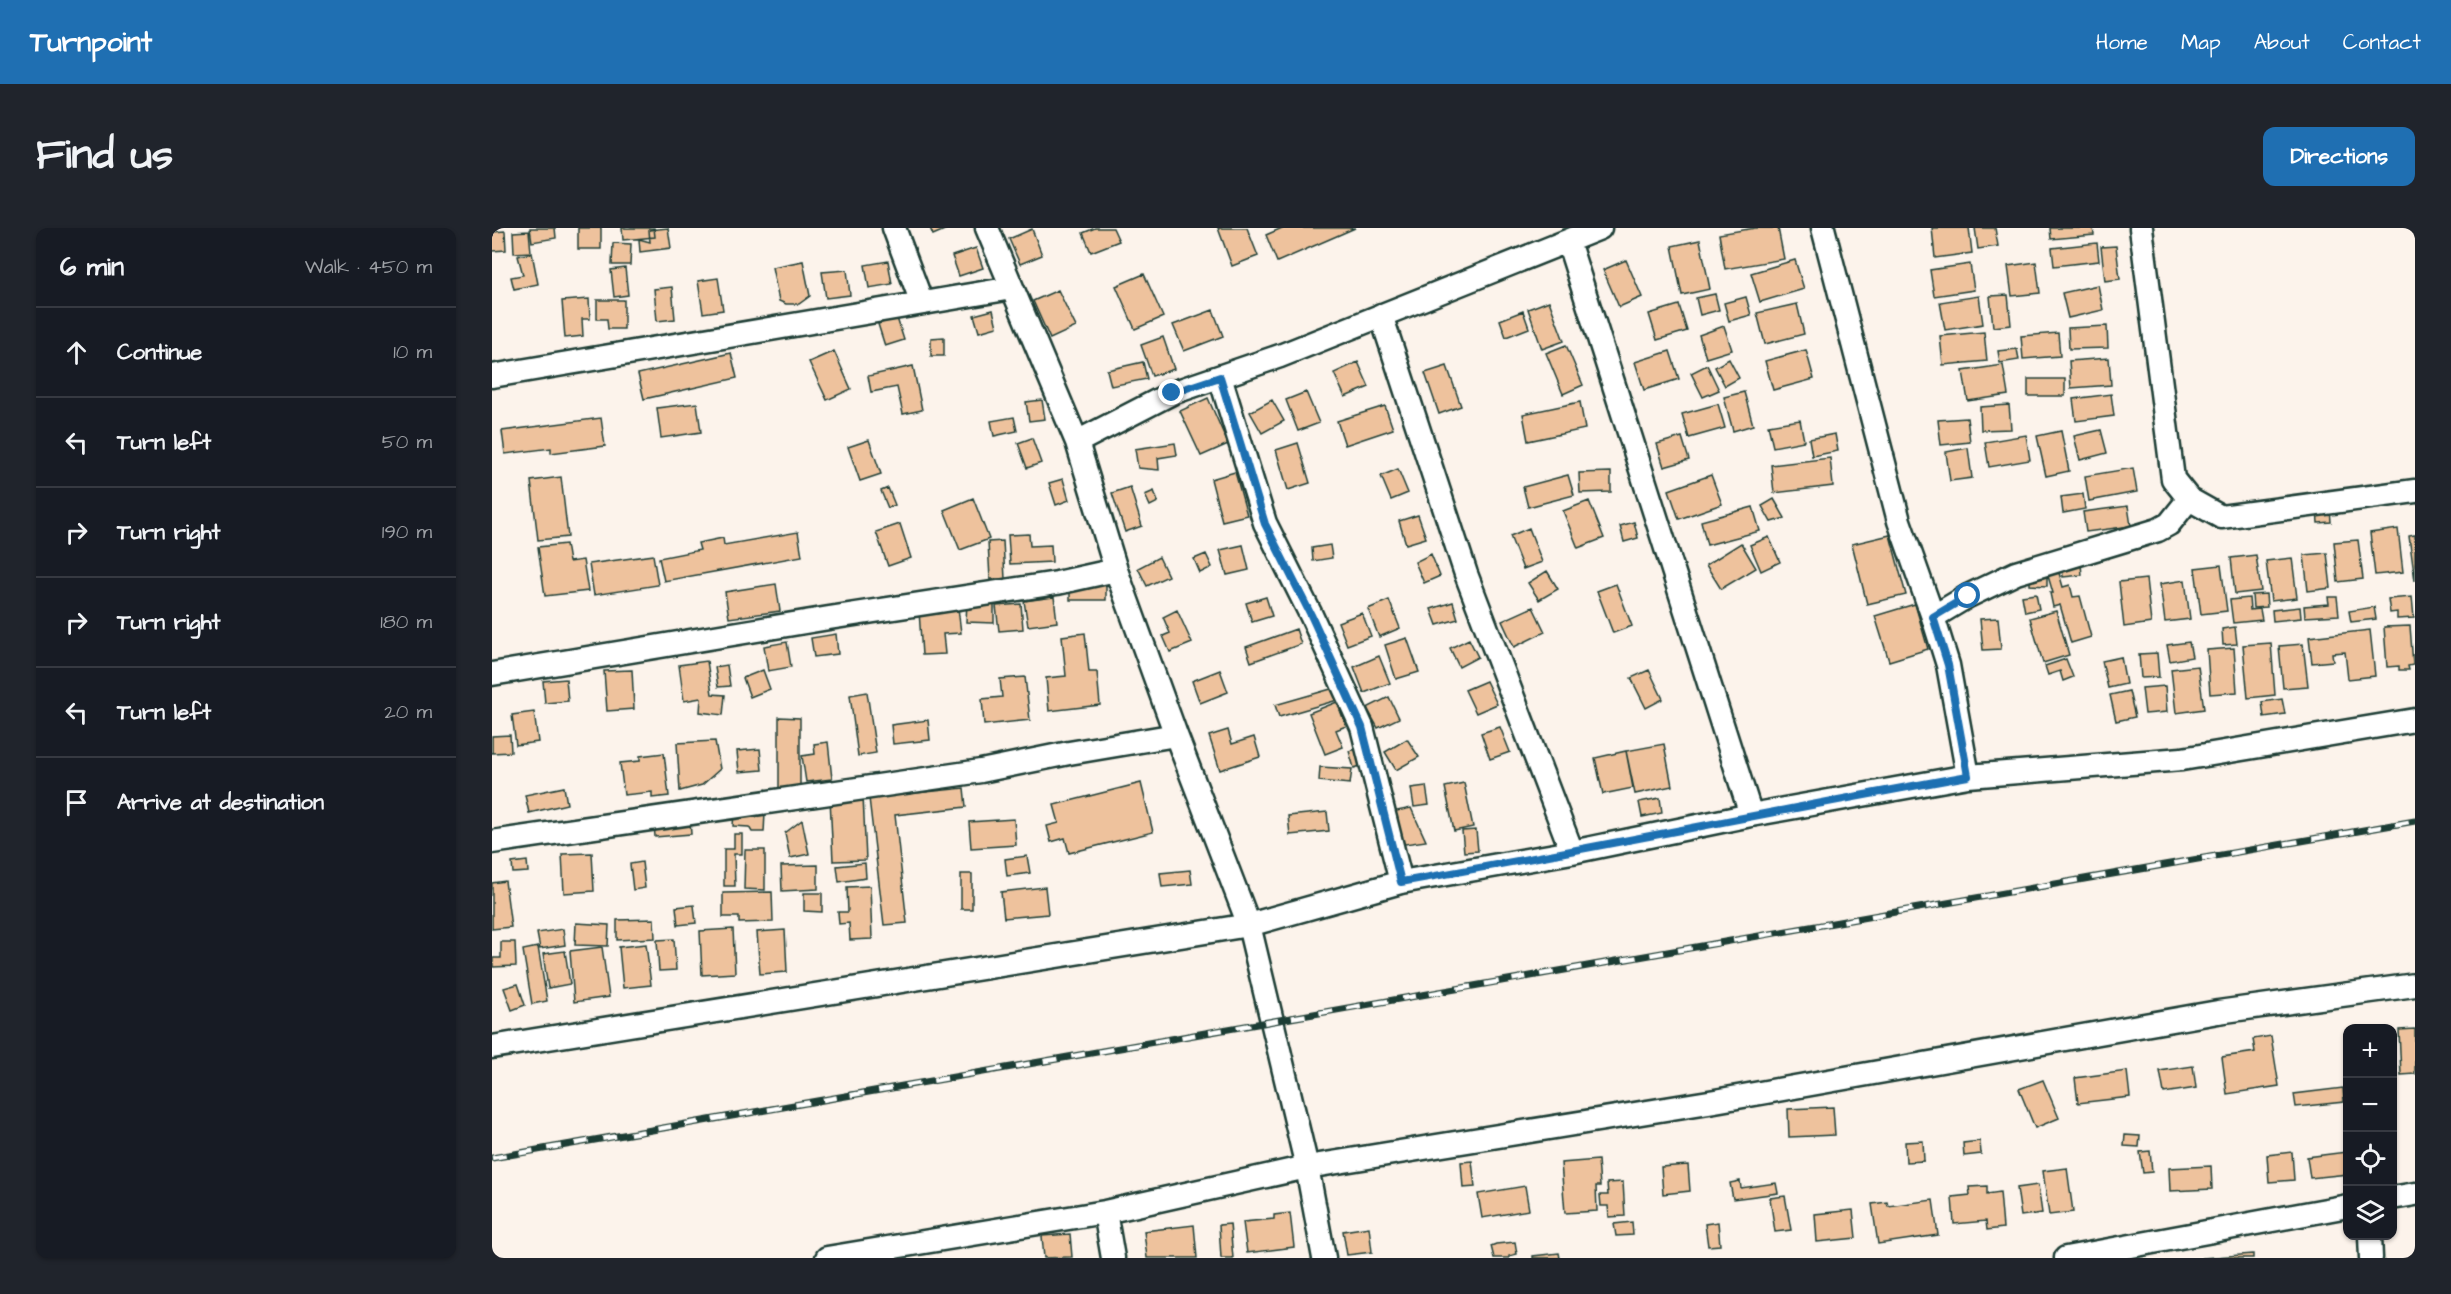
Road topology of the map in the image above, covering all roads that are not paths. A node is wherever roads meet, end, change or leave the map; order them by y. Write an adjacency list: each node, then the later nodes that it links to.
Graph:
1 (894, 228): 8 (street)
2 (987, 228): 7 (street)
3 (1600, 228): 6 (street)
4 (1822, 228): 16 (street)
5 (2141, 228): 14 (street)
6 (1568, 241): 9 (street); 21 (street)
7 (1012, 288): 8 (street); 12 (street)
8 (921, 303): 10 (street)
9 (1381, 315): 11 (street); 23 (street)
10 (492, 376)
11 (1220, 377): 12 (street); 24 (street)
12 (1077, 442): 15 (street)
13 (2415, 491): 14 (street)
14 (2189, 499): 16 (street)
15 (1116, 570): 17 (street); 19 (street)
16 (1933, 617): 20 (street)
17 (492, 674)
18 (2415, 720): 20 (street)
19 (1176, 735): 22 (street); 25 (street)
20 (1968, 776): 21 (street)
21 (1751, 815): 23 (street)
22 (492, 842)
23 (1572, 852): 24 (street)
24 (1401, 882): 25 (street)
25 (1250, 926): 27 (street); 28 (street)
26 (2415, 985): 28 (street)
27 (492, 1047)
28 (1307, 1167): 32 (street); 36 (street)
29 (2415, 1194): 30 (street)
30 (2397, 1197)
31 (2343, 1207): 37 (street)
32 (1105, 1212): 34 (street); 35 (street)
33 (2370, 1240): 38 (street)
34 (827, 1258)
35 (1113, 1258)
36 (1324, 1258)
37 (2066, 1258)
38 (2371, 1258)

